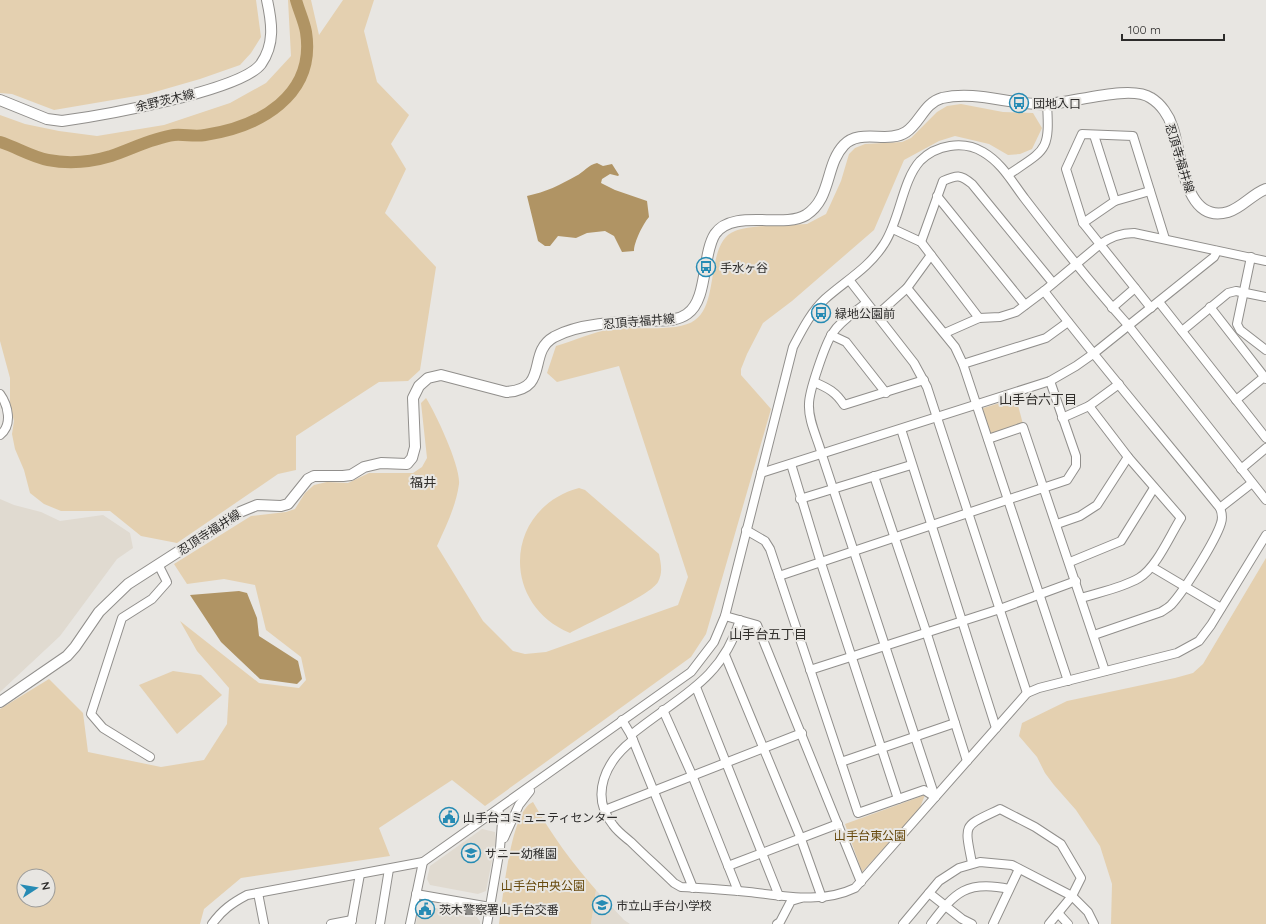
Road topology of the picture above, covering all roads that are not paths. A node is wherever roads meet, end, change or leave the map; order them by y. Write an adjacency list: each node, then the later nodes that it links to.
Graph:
1 (267, 0): 2 (main road, 余野茨木線)
2 (0, 100)
3 (1047, 104): 5 (street); 6 (main road, 忍頂寺福井線); 84 (main road, 忍頂寺福井線)
4 (1094, 134): 7 (street); 9 (street); 10 (street)
5 (1008, 175): 11 (street); 19 (street)
6 (1266, 189)
7 (1150, 191): 9 (street); 12 (street)
8 (937, 196): 13 (street); 21 (street); 29 (street)
9 (1114, 201): 10 (street)
10 (1083, 223): 14 (street)
11 (893, 229): 13 (street); 20 (street)
12 (1165, 239): 14 (street); 15 (street)
13 (921, 242): 16 (street)
14 (1099, 245): 19 (street); 23 (street)
15 (1217, 251): 17 (street); 27 (street)
16 (931, 255): 22 (street); 34 (street)
17 (1252, 257): 18 (street); 25 (street)
18 (1266, 261)
19 (1077, 263): 21 (street); 31 (street)
20 (850, 281): 28 (street); 65 (street)
21 (1053, 283): 24 (street)
22 (907, 288): 33 (street); 38 (street)
23 (1135, 288): 31 (street); 32 (street)
24 (1044, 291): 29 (street); 35 (street)
25 (1244, 292): 26 (street); 30 (street); 40 (street)
26 (1266, 297)
27 (1159, 302): 32 (street); 37 (street)
28 (866, 303): 33 (street); 39 (street)
29 (1025, 305): 34 (street)
30 (1210, 307): 37 (street); 43 (street)
31 (1112, 308): 36 (street)
32 (1151, 308): 36 (street)
33 (877, 316): 44 (street)
34 (980, 318): 38 (street)
35 (1068, 322): 41 (street); 42 (street)
36 (1128, 325): 41 (street); 64 (street)
37 (1182, 331): 50 (street)
38 (944, 333): 42 (street)
39 (832, 334): 46 (street); 48 (street)
40 (1266, 350)
41 (1093, 354): 45 (street); 47 (street)
42 (963, 364): 51 (street)
43 (1265, 378): 50 (street)
44 (924, 380): 48 (street); 53 (street)
45 (1050, 381): 51 (street); 54 (street)
46 (814, 382): 48 (street); 60 (street)
47 (1119, 384): 52 (street); 74 (street)
48 (886, 393)
49 (0, 394): 56 (street)
50 (1236, 400): 57 (street)
51 (977, 405): 53 (street); 58 (street)
52 (1089, 406): 54 (street); 61 (street)
53 (938, 417): 55 (street); 75 (street)
54 (1062, 418): 69 (street)
55 (901, 429): 60 (street); 63 (street)
56 (0, 435)
57 (1266, 438)
58 (988, 439): 69 (street); 72 (street)
59 (1266, 448): 64 (street)
60 (822, 455): 62 (street); 68 (street)
61 (1128, 457): 70 (street); 76 (street)
62 (791, 464): 65 (street); 71 (street)
63 (911, 464): 66 (street); 77 (street)
64 (1241, 469): 67 (street)
65 (761, 473): 78 (street)
66 (874, 476): 68 (street); 80 (street)
67 (1252, 483): 73 (street); 74 (street)
68 (833, 488): 71 (street); 81 (street)
69 (1045, 488): 72 (street); 76 (street)
70 (1154, 488): 82 (street); 85 (street)
71 (800, 499): 83 (street)
72 (1008, 500): 75 (street); 89 (street)
73 (1266, 500)
74 (1220, 508): 88 (street)
75 (969, 512): 77 (street); 92 (street)
76 (1057, 524): 82 (street)
77 (931, 526): 80 (street); 95 (street)
78 (746, 530): 86 (street); 93 (street)
79 (1266, 535): 91 (street)
80 (896, 538): 81 (street); 96 (street)
81 (854, 552): 83 (street); 98 (street)
82 (1070, 562): 87 (street)
83 (821, 563): 86 (street); 100 (street)
84 (159, 566): 106 (main road, 忍頂寺福井線); 116 (street)
85 (1152, 567): 88 (street); 90 (street)
86 (779, 576): 101 (street)
87 (1076, 582): 89 (street); 90 (street)
88 (1186, 586): 91 (street); 97 (street)
89 (1040, 594): 92 (street); 103 (street)
90 (1081, 598): 97 (street)
91 (1221, 608): 102 (street)
92 (1000, 609): 95 (street); 105 (street)
93 (725, 616): 94 (street); 108 (street)
94 (740, 620): 99 (street); 111 (street)
95 (962, 620): 96 (street); 110 (street)
96 (926, 632): 98 (street); 109 (street)
97 (1094, 635): 102 (street)
98 (884, 645): 100 (street); 113 (street)
99 (725, 655): 104 (street); 114 (street)
100 (852, 656): 101 (street); 115 (street)
101 (810, 670): 119 (street)
102 (1105, 671): 103 (street)
103 (1068, 681): 105 (street)
104 (696, 687): 107 (street); 117 (street)
105 (1028, 694): 110 (street)
106 (0, 702)
107 (663, 710): 112 (street); 120 (street)
108 (622, 720): 112 (street); 121 (street)
109 (955, 723): 113 (street); 118 (street)
110 (996, 728): 118 (street)
111 (802, 733): 114 (street); 127 (street)
112 (632, 737): 122 (street); 126 (street)
113 (916, 737): 115 (street); 123 (street)
114 (762, 748): 117 (street); 128 (street)
115 (882, 748): 119 (street); 124 (street)
116 (150, 757)
117 (727, 761): 120 (street); 130 (street)
118 (967, 761): 123 (street)
119 (841, 762): 124 (street)
120 (692, 775): 122 (street); 133 (street)
121 (535, 784): 125 (street); 129 (street)
122 (654, 791): 126 (street); 138 (street)
123 (935, 797): 124 (street); 137 (street)
124 (898, 799)
125 (498, 810): 129 (street); 131 (street)
126 (605, 810): 138 (street)
127 (838, 824): 128 (street); 137 (street)
128 (800, 839): 130 (street); 147 (street)
129 (500, 848): 149 (street)
130 (763, 854): 133 (street); 144 (street)
131 (423, 862): 135 (street); 143 (street)
132 (972, 863): 134 (street); 142 (street); 145 (street)
133 (728, 866): 140 (street)
134 (1019, 868): 139 (street); 145 (street)
135 (389, 869): 136 (street); 155 (street)
136 (360, 874): 141 (street); 151 (street)
137 (861, 882): 147 (street)
138 (693, 888): 140 (street)
139 (1009, 889): 148 (street); 162 (street)
140 (738, 891): 144 (street)
141 (258, 893): 152 (street); 153 (street)
142 (929, 893): 148 (street); 159 (street)
143 (416, 894): 149 (street); 156 (street)
144 (780, 896): 146 (street)
145 (1072, 896): 150 (street); 165 (street)
146 (802, 897): 147 (street); 158 (street)
147 (822, 898)
148 (944, 906): 160 (street); 161 (street)
149 (490, 907): 157 (street)
150 (1058, 913): 163 (street); 164 (street)
151 (351, 922): 154 (street)
152 (212, 924)
153 (264, 924)
154 (331, 924)
155 (380, 924)
156 (410, 924)
157 (487, 924)
158 (777, 924)
159 (903, 924)
160 (931, 924)
161 (972, 924)
162 (993, 924)
163 (1049, 924)
164 (1068, 924)
165 (1094, 924)

